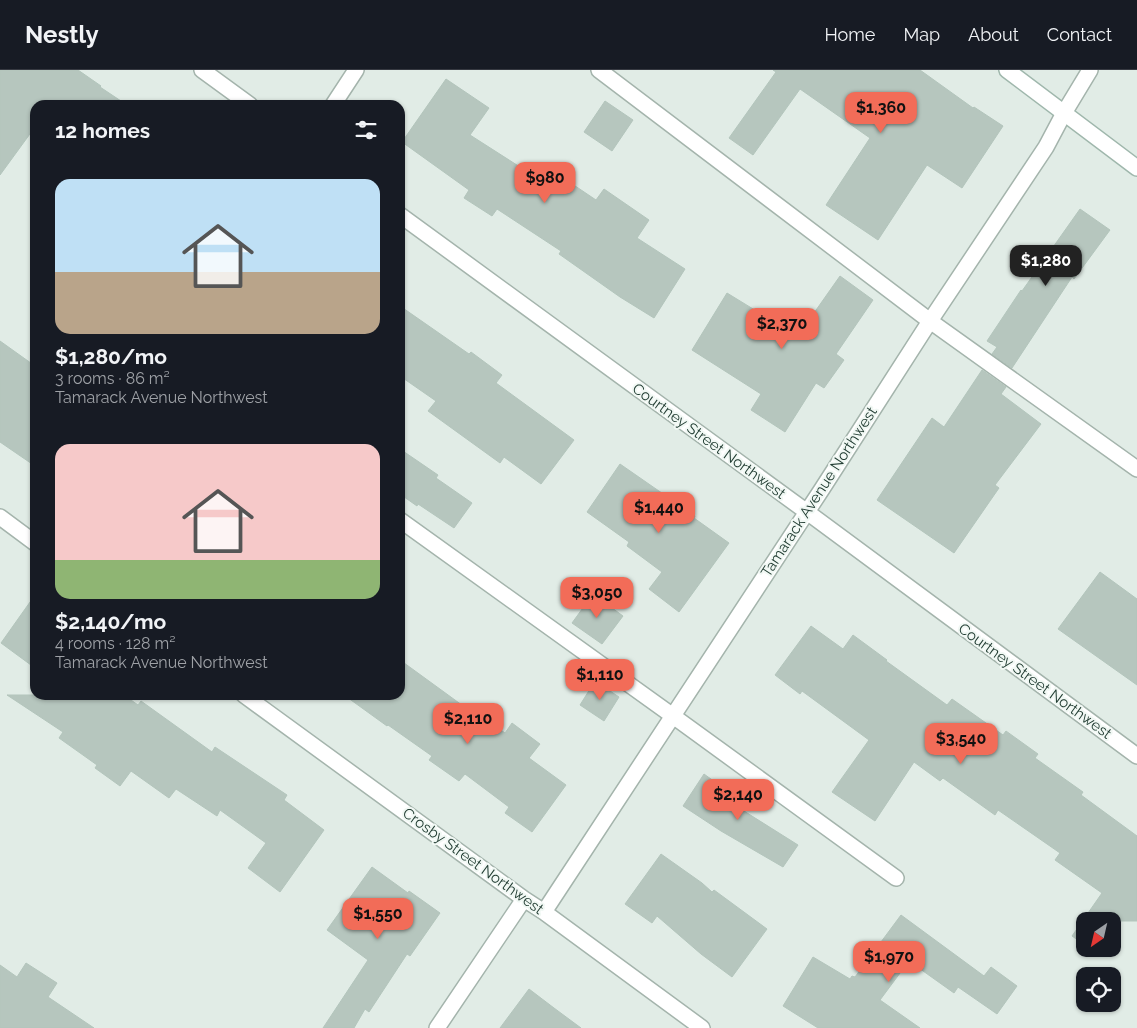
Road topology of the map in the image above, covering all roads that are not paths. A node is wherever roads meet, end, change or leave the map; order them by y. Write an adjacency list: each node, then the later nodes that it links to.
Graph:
1 (202, 70): 6 (street)
2 (356, 70): 7 (street)
3 (599, 70): 11 (street)
4 (1007, 70): 8 (street)
5 (1090, 70): 8 (street, Tamarack Avenue Northwest)
6 (243, 100)
7 (337, 100)
8 (1064, 113): 9 (street); 11 (street, Tamarack Avenue Northwest)
9 (1137, 168)
10 (405, 219): 13 (street, Courtney Street Northwest)
11 (930, 321): 12 (street); 13 (street, Tamarack Avenue Northwest)
12 (1137, 469)
13 (807, 512): 18 (street, Tamarack Avenue Northwest); 19 (street, Courtney Street Northwest)
14 (0, 517): 16 (street)
15 (405, 524): 18 (street)
16 (30, 539)
17 (251, 700): 21 (street, Crosby Street Northwest)
18 (673, 716): 20 (street); 22 (street, Tamarack Avenue Northwest)
19 (1137, 756)
20 (896, 878)
21 (524, 899): 22 (street, Crosby Street Northwest); 23 (street)
22 (544, 912): 24 (street, Crosby Street Northwest)
23 (437, 1028)
24 (702, 1028)

